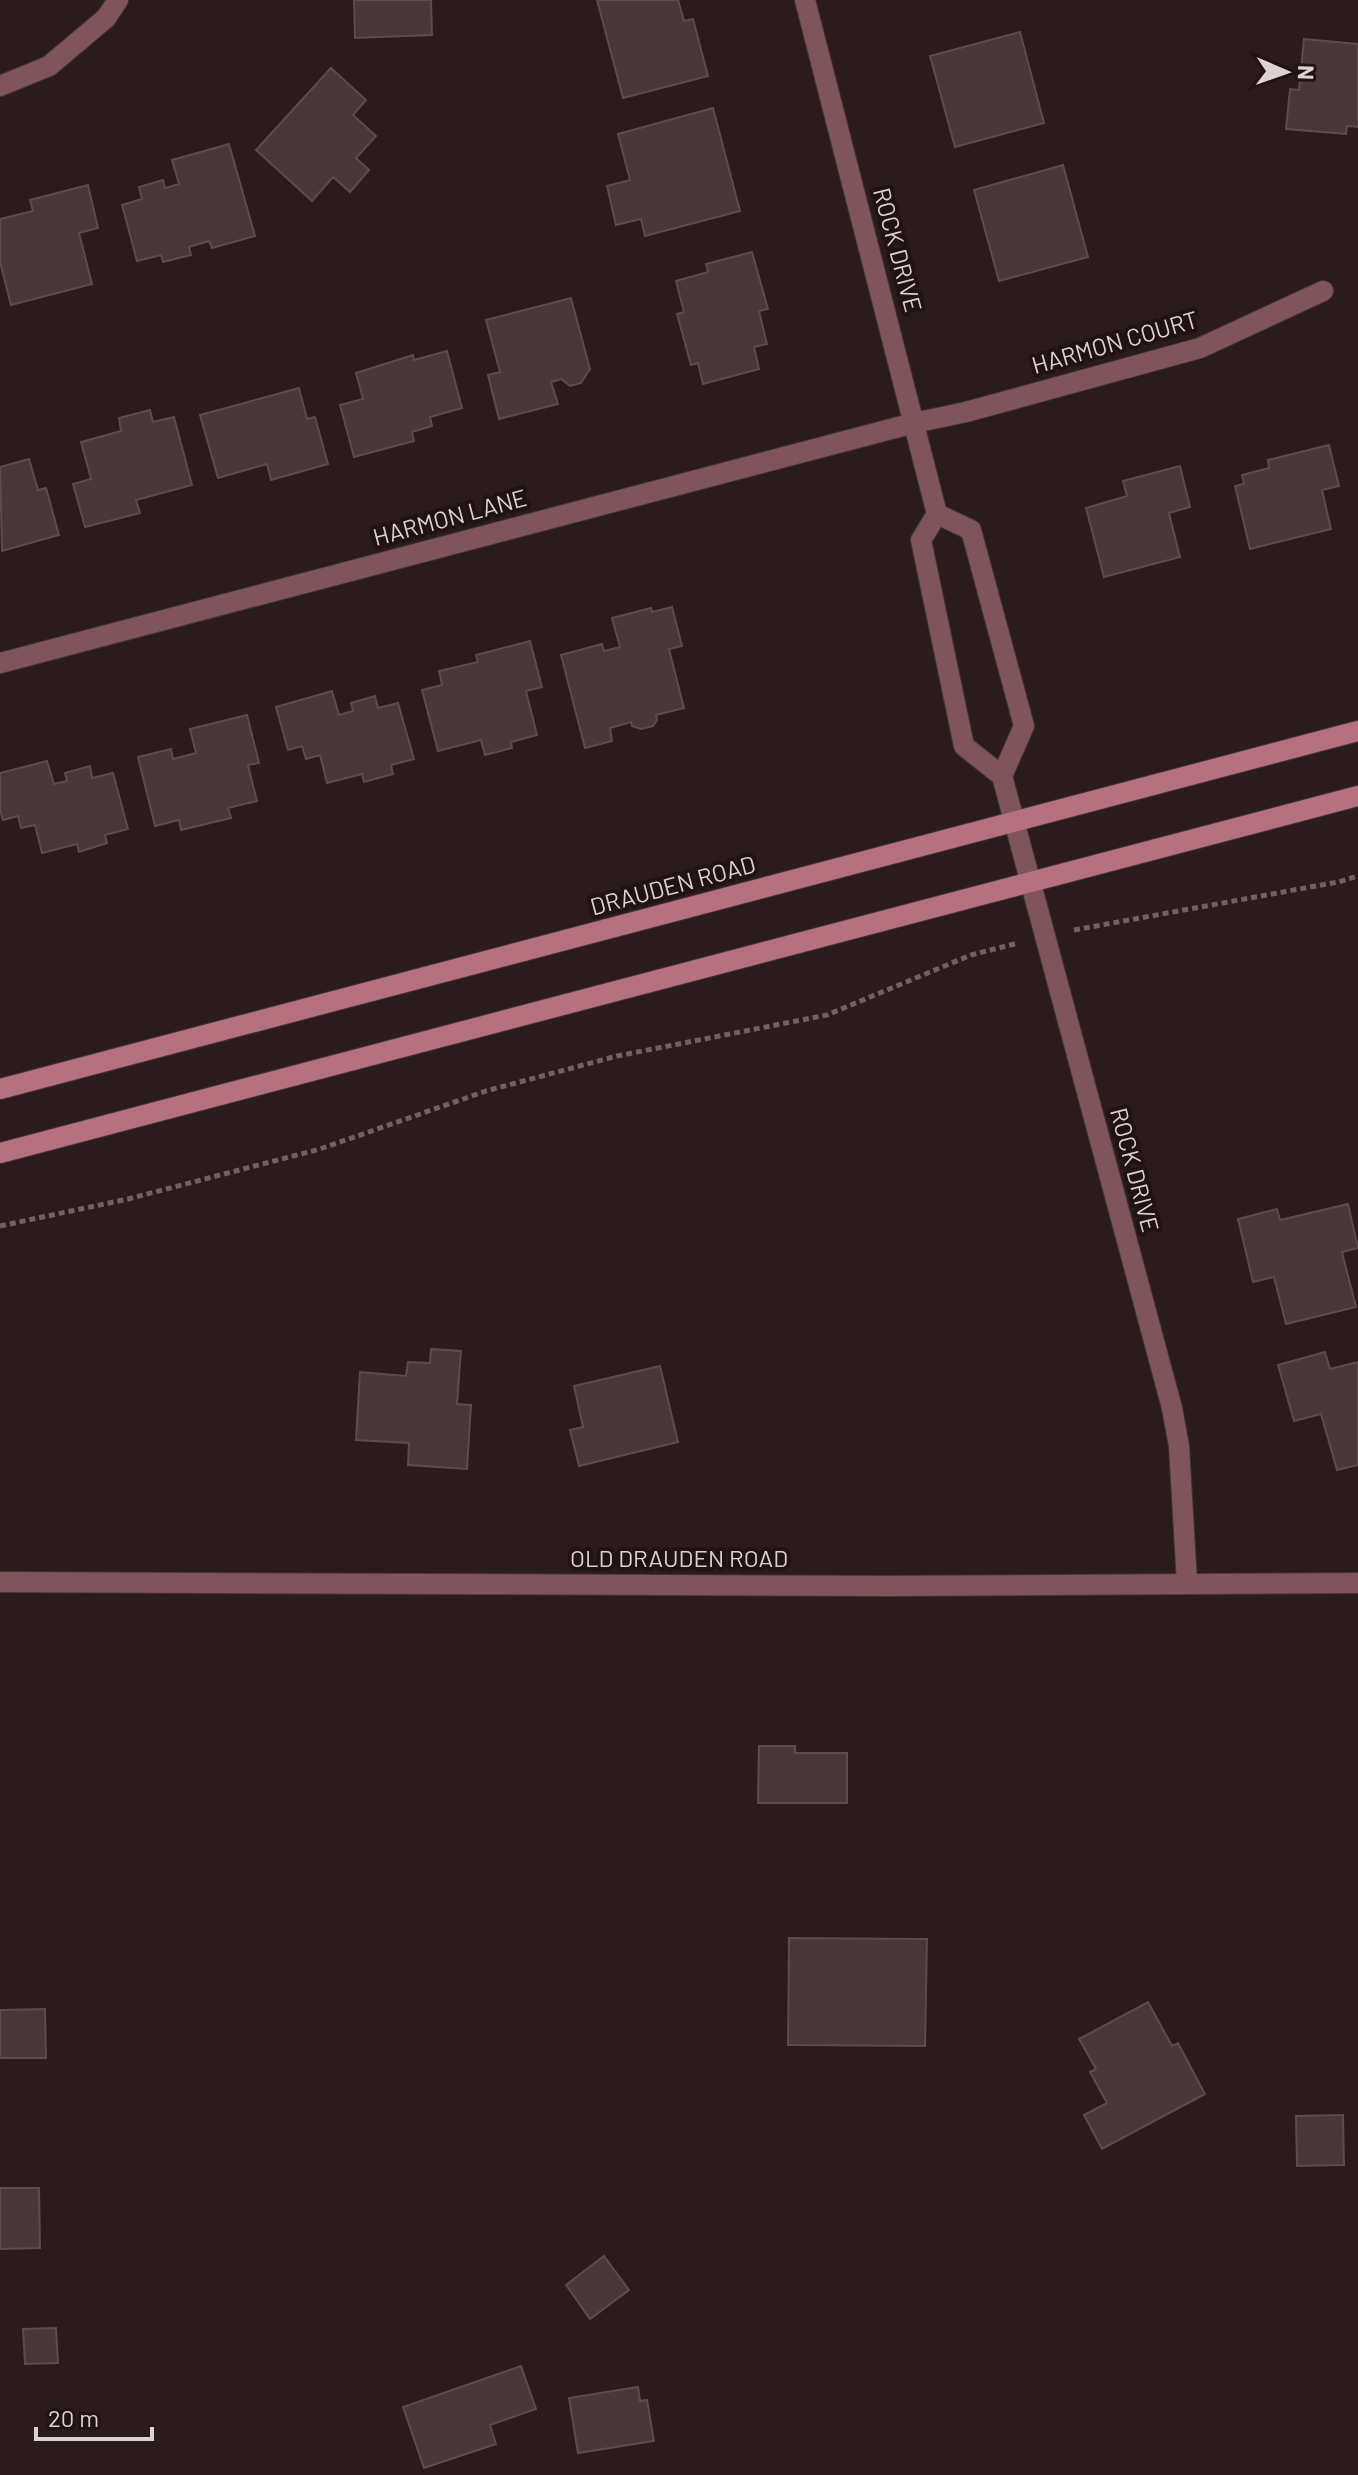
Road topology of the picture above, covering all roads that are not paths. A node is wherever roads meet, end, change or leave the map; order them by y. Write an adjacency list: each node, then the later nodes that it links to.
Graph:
1 (118, 0): 3 (street)
2 (805, 0): 5 (street, ROCK DRIVE)
3 (0, 86)
4 (1323, 291): 5 (street, HARMON COURT)
5 (914, 423): 6 (street, ROCK DRIVE); 7 (street, HARMON LANE)
6 (937, 514): 9 (street); 9 (street)
7 (0, 663)
8 (1358, 731): 11 (street, DRAUDEN ROAD)
9 (1002, 776): 11 (street, ROCK DRIVE)
10 (1358, 796): 12 (street)
11 (1015, 823): 12 (street, ROCK DRIVE); 13 (street, DRAUDEN ROAD)
12 (1031, 883): 14 (street); 16 (street, ROCK DRIVE)
13 (0, 1089)
14 (0, 1153)
15 (0, 1582): 16 (street, OLD DRAUDEN ROAD)
16 (1187, 1583): 17 (street, OLD DRAUDEN ROAD)
17 (1358, 1583)

